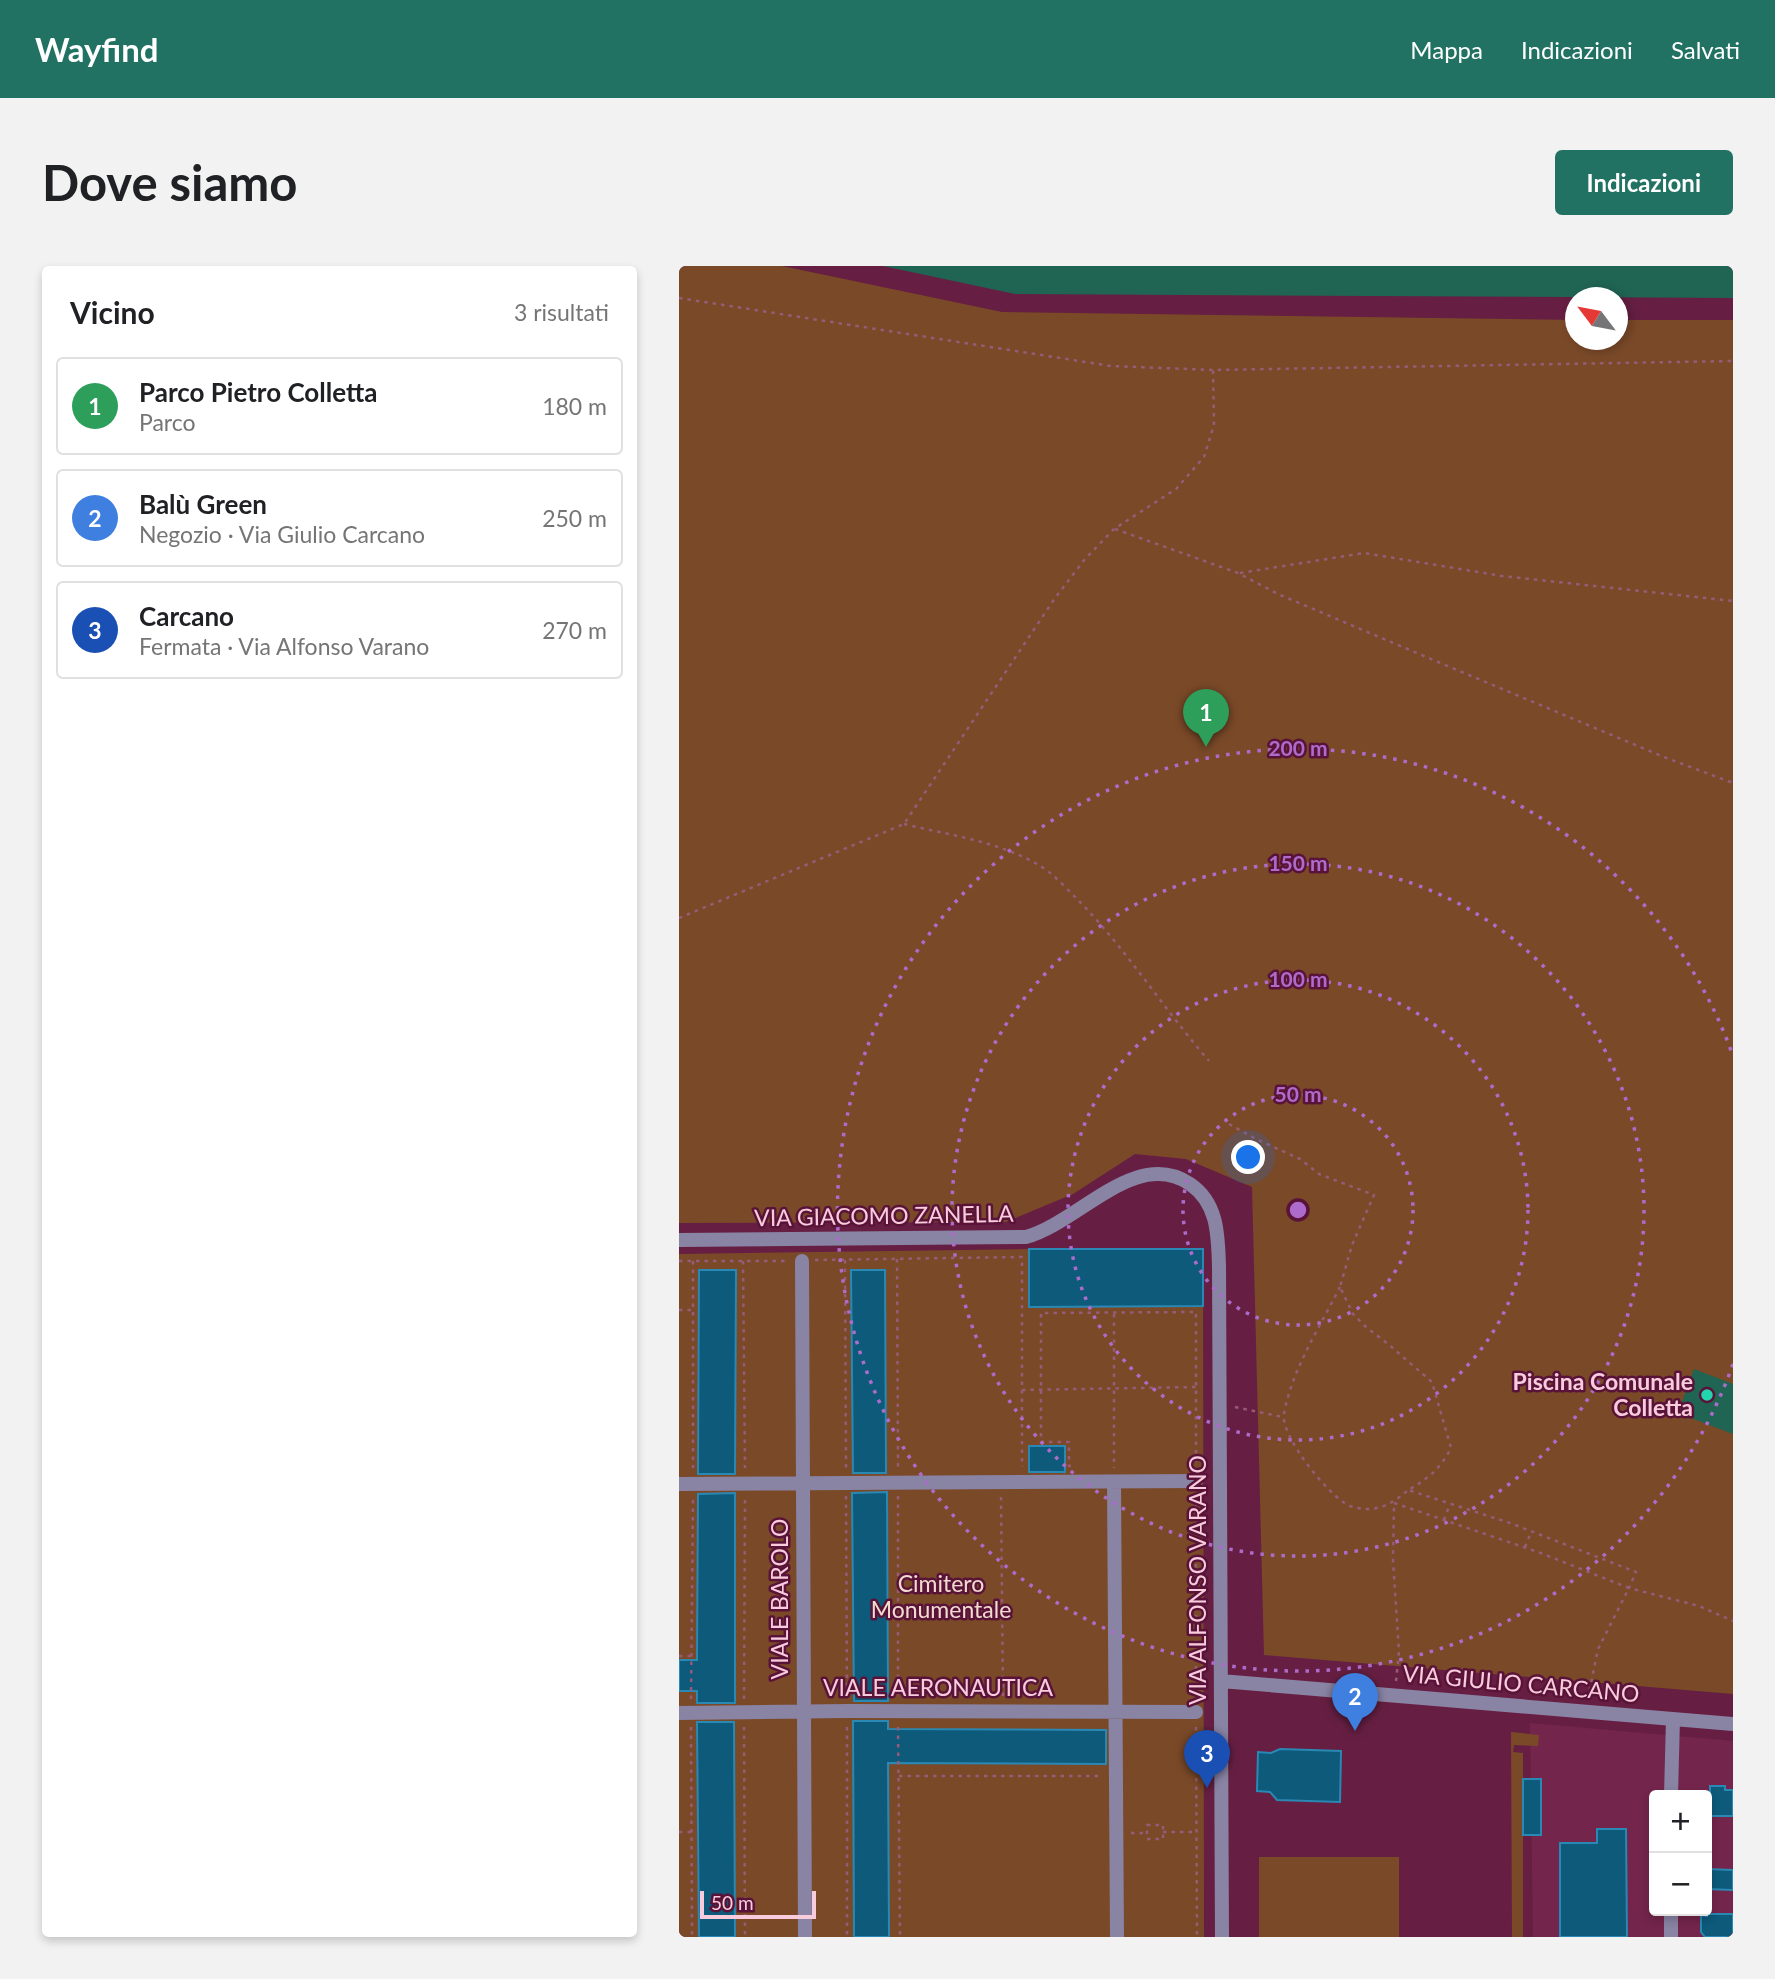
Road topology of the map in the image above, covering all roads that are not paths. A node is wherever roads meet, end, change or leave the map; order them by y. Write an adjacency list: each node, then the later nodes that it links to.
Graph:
1 (679, 1240): 3 (street, VIA GIACOMO ZANELLA)
2 (802, 1261): 6 (street, VIALE BAROLO)
3 (1219, 1266): 8 (street, VIA ALFONSO VARANO)
4 (1196, 1481): 5 (street)
5 (1114, 1482): 6 (street); 10 (street)
6 (802, 1483): 7 (street); 9 (street, VIALE BAROLO)
7 (686, 1484)
8 (1221, 1681): 13 (street, VIA GIULIO CARCANO); 19 (street, VIA ALFONSO VARANO)
9 (803, 1711): 10 (street, VIALE AERONAUTICA); 12 (street, VIALE AERONAUTICA); 17 (street, VIALE BAROLO)
10 (1117, 1711): 11 (street, VIALE AERONAUTICA); 18 (street)
11 (1196, 1712)
12 (685, 1713)
13 (1673, 1719): 14 (street, VIA GIULIO CARCANO); 15 (street)
14 (1733, 1724)
15 (1671, 1790)
16 (1671, 1916): 20 (street)
17 (805, 1937)
18 (1117, 1937)
19 (1222, 1937)
20 (1671, 1937)

